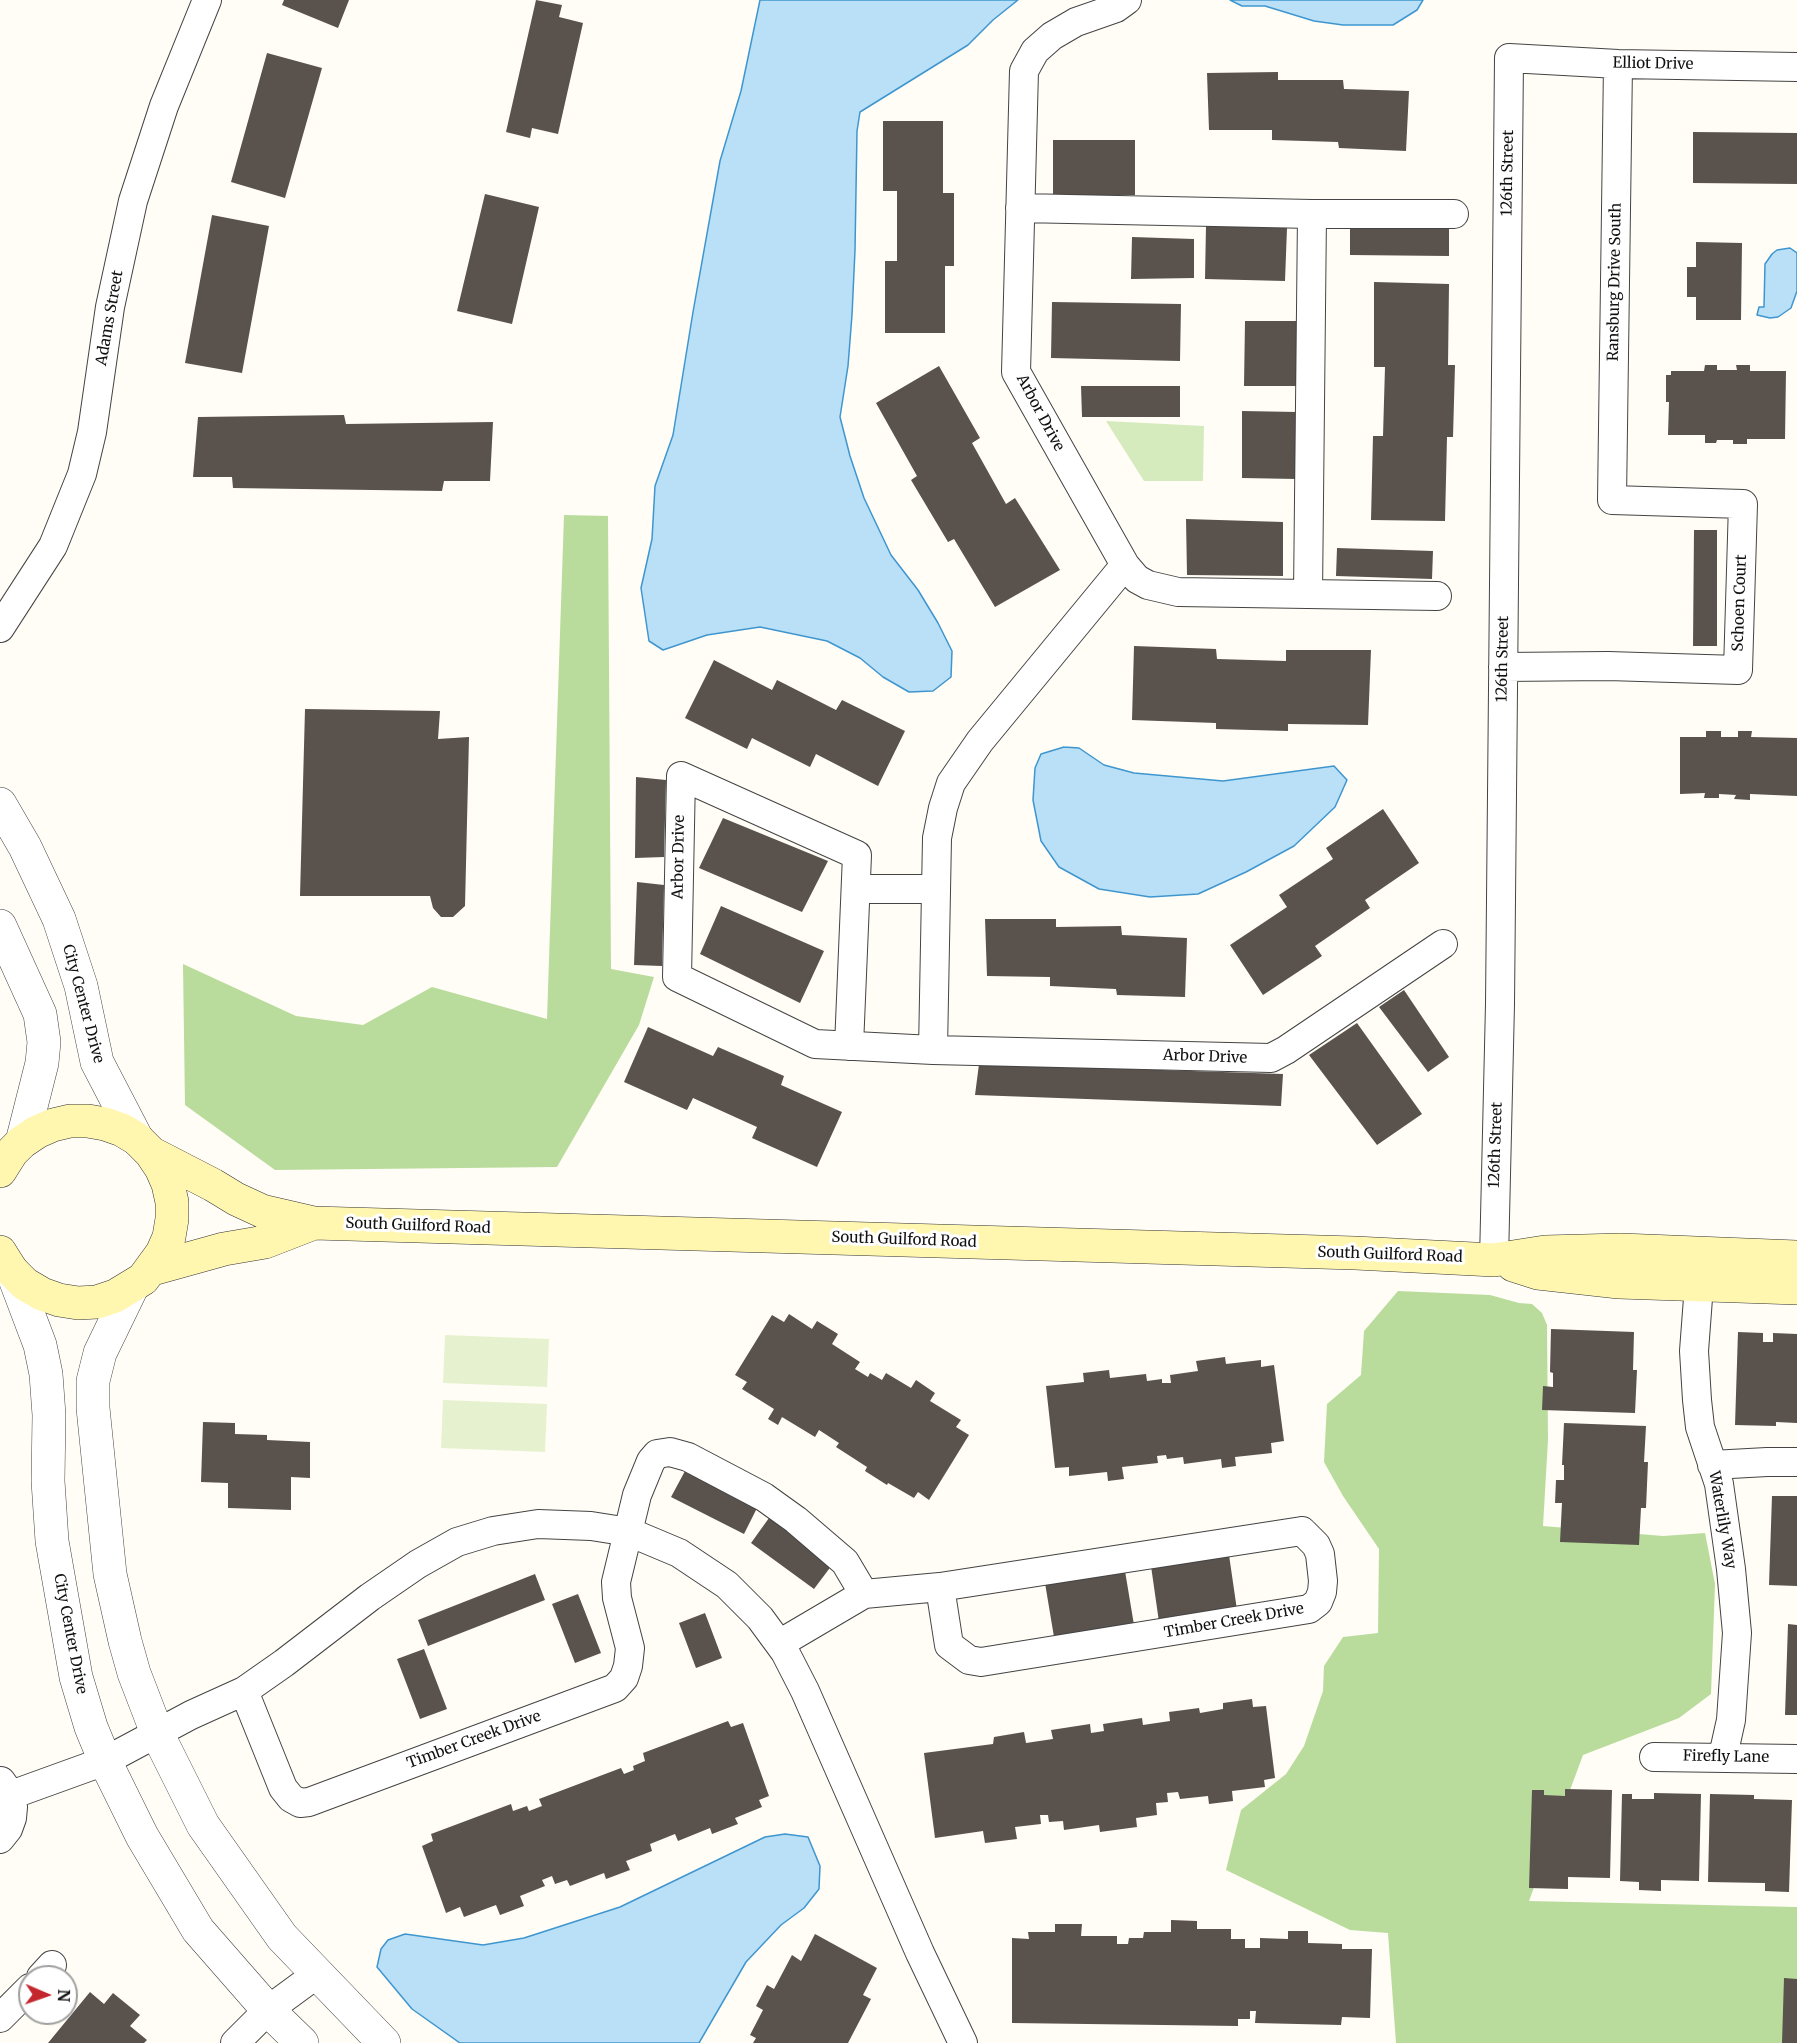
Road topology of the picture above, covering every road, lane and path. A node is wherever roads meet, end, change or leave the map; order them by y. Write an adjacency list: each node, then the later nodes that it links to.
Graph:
1 (207, 0): 13 (street, Adams Street)
2 (1126, 0): 6 (street, Arbor Drive)
3 (1509, 58): 4 (street, Elliot Drive); 14 (street, 126th Street)
4 (1618, 64): 5 (street, Elliot Drive); 9 (street, Ransburg Drive South)
5 (1797, 67)
6 (1020, 208): 7 (street); 10 (street, Arbor Drive)
7 (1312, 214): 8 (street); 11 (street)
8 (1454, 214)
9 (1612, 500): 14 (street, Schoen Court)
10 (1125, 565): 11 (street, Arbor Drive); 17 (street)
11 (1308, 594): 12 (street, Arbor Drive)
12 (1437, 596)
13 (0, 628)
14 (1503, 667): 26 (street, 126th Street)
15 (0, 804): 22 (street, City Center Drive)
16 (857, 889): 17 (street); 20 (street, Arbor Drive); 20 (street, Arbor Drive)
17 (936, 889): 21 (street)
18 (0, 926): 23 (street)
19 (1443, 944): 21 (street, Arbor Drive)
20 (849, 1046): 21 (street, Arbor Drive)
21 (933, 1050)
22 (144, 1146): 23 (main road, South Guilford Road); 24 (main road, South Guilford Road); 28 (main road)
23 (7, 1160)
24 (314, 1223): 26 (main road, South Guilford Road); 28 (main road, South Guilford Road)
25 (1797, 1257): 26 (main road, South Guilford Road)
26 (1494, 1260): 29 (main road, South Guilford Road)
27 (4, 1261): 28 (main road, South Guilford Road); 42 (street, City Center Drive)
28 (142, 1278): 38 (street)
29 (1699, 1285): 30 (main road, South Guilford Road); 32 (street, Waterlily Way)
30 (1797, 1288)
31 (1797, 1462): 32 (street)
32 (1713, 1465): 39 (street, Waterlily Way)
33 (629, 1532): 35 (street, Timber Creek Drive); 36 (street); 37 (street); 37 (street, Timber Creek Drive)
34 (940, 1587): 34 (street, Timber Creek Drive); 35 (street, Timber Creek Drive)
35 (864, 1594): 36 (street, Timber Creek Drive)
36 (779, 1644): 49 (street)
37 (244, 1691): 38 (street)
38 (158, 1733): 42 (street); 45 (street)
39 (1723, 1756): 40 (street, Firefly Lane); 41 (street, Firefly Lane)
40 (1654, 1757)
41 (1797, 1759)
42 (105, 1761): 43 (street); 47 (street, City Center Drive)
43 (5, 1787): 44 (street)
44 (0, 1839)
45 (317, 1974): 47 (street); 52 (street)
46 (18, 2000): 48 (street)
47 (268, 2010): 50 (street); 51 (street, City Center Drive)
48 (0, 2018)
49 (952, 2038)
50 (235, 2043)
51 (302, 2043)
52 (384, 2043)

